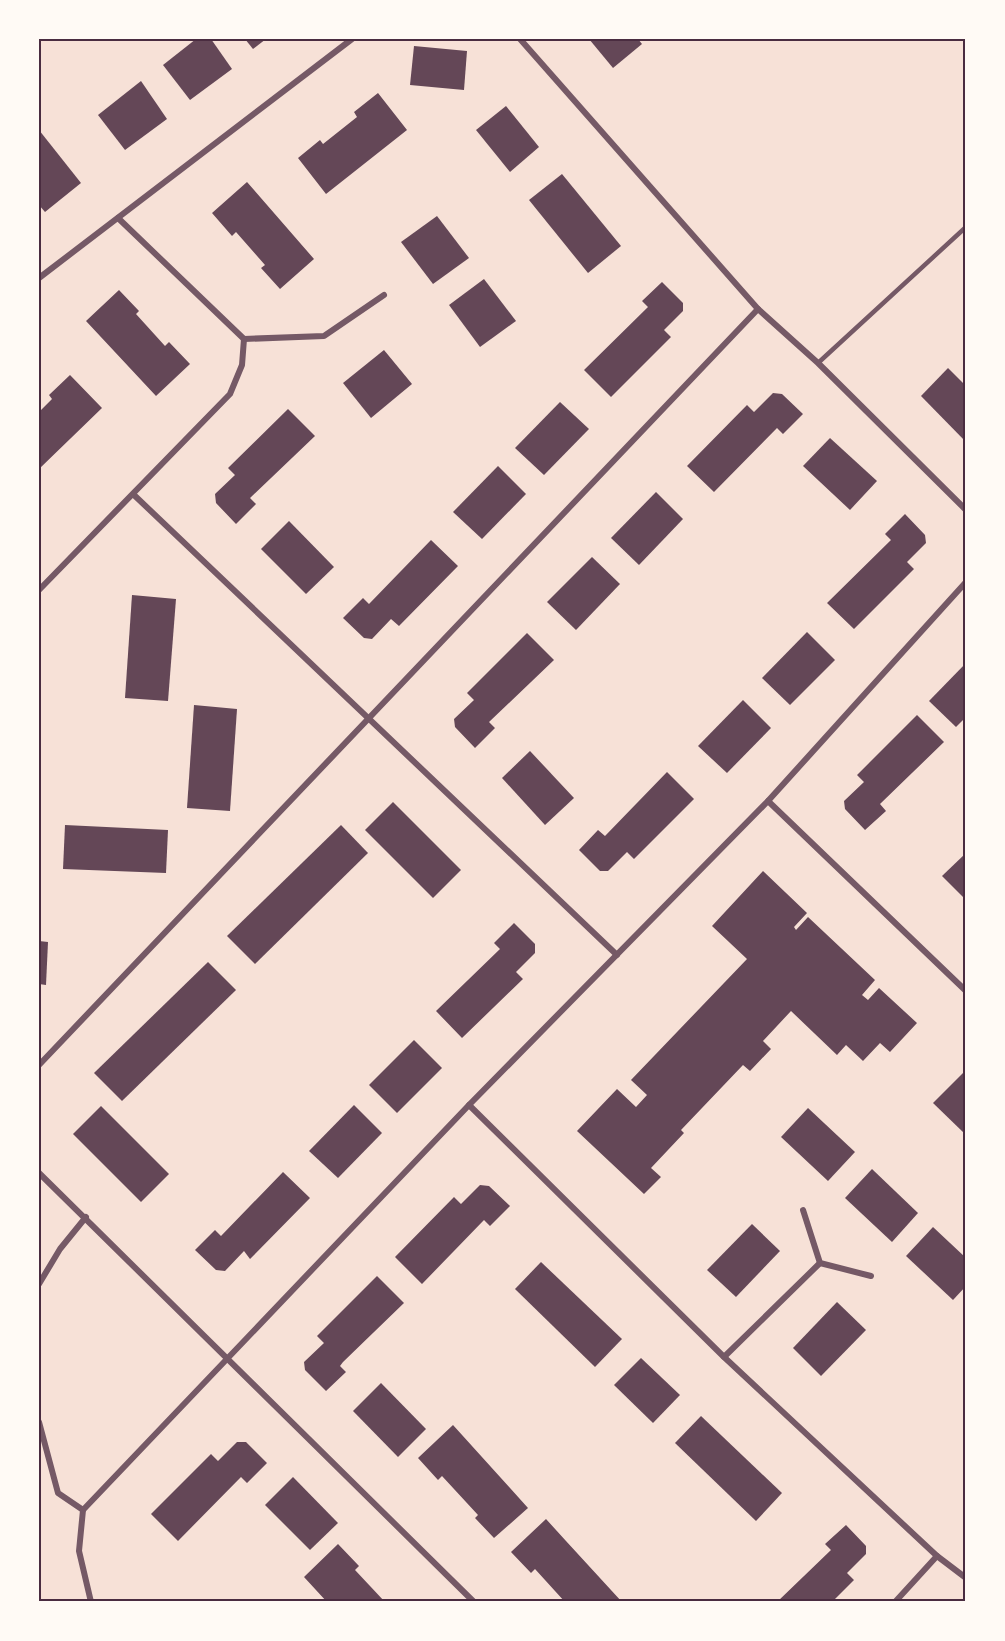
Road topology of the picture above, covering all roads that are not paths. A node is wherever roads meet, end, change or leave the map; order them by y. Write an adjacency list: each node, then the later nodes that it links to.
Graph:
1 (352, 39): 3 (street)
2 (520, 39): 7 (street)
3 (118, 218): 5 (street); 8 (street)
4 (966, 227): 9 (lane)
5 (39, 278)
6 (384, 296): 8 (street)
7 (758, 309): 9 (street); 14 (street)
8 (244, 339): 10 (street)
9 (818, 363): 11 (street)
10 (134, 495): 13 (street); 14 (street)
11 (966, 510)
12 (966, 582): 15 (street)
13 (39, 590)
14 (368, 720): 16 (street); 18 (street)
15 (768, 801): 16 (street); 17 (street)
16 (617, 955): 19 (street)
17 (966, 991)
18 (39, 1065)
19 (469, 1105): 26 (street); 27 (street)
20 (39, 1173): 22 (street)
21 (802, 1210): 23 (street)
22 (86, 1217): 25 (street); 27 (street)
23 (820, 1263): 24 (street); 26 (street)
24 (871, 1276)
25 (39, 1284)
26 (724, 1357): 30 (street)
27 (227, 1359): 29 (street); 33 (street)
28 (39, 1422): 29 (street)
29 (83, 1510): 32 (street)
30 (937, 1556): 31 (street); 34 (street)
31 (966, 1578)
32 (91, 1602)
33 (474, 1602)
34 (895, 1602)

